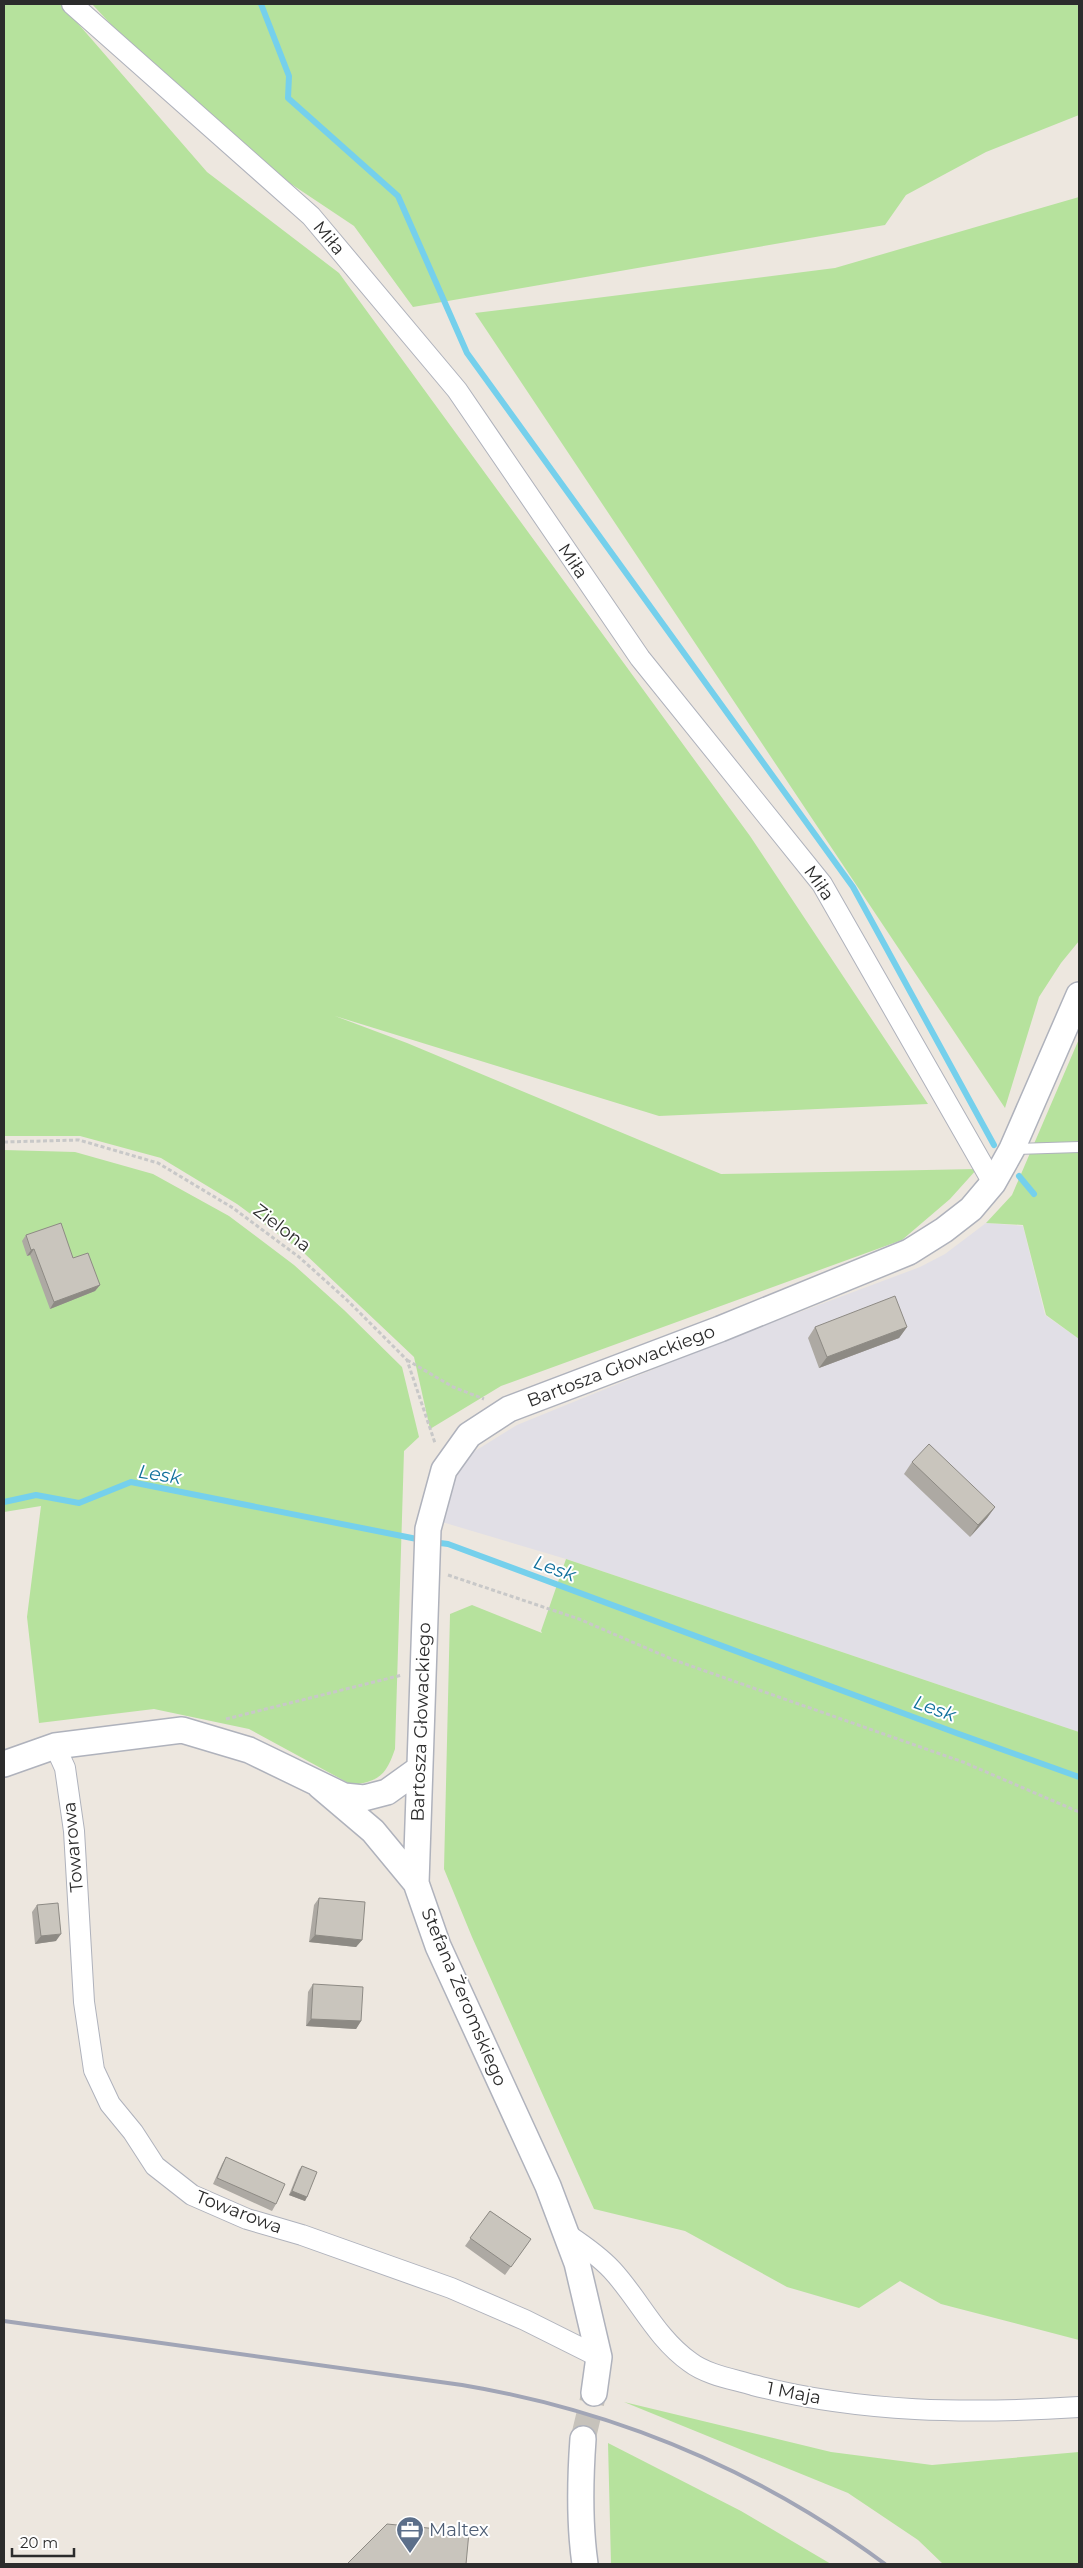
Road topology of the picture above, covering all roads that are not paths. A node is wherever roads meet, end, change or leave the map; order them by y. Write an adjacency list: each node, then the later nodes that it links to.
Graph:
1 (72, 4): 5 (street, Miła)
2 (1079, 995): 4 (street, Bartosza Głowackiego)
3 (1079, 1147): 4 (lane)
4 (1012, 1149): 5 (street, Bartosza Głowackiego)
5 (993, 1184): 8 (street, Bartosza Głowackiego)
6 (55, 1746): 7 (street, Stefana Żeromskiego); 9 (street, Stefana Żeromskiego); 12 (street, Towarowa)
7 (4, 1764)
8 (419, 1769): 9 (street, Stefana Żeromskiego); 10 (street, Bartosza Głowackiego)
9 (320, 1786): 10 (street, Stefana Żeromskiego)
10 (416, 1883): 11 (street, Stefana Żeromskiego)
11 (568, 2235): 12 (street, Stefana Żeromskiego); 14 (street, 1 Maja)
12 (600, 2357): 13 (street)
13 (594, 2393)
14 (1079, 2407)
15 (583, 2438): 16 (street)
16 (585, 2564)

